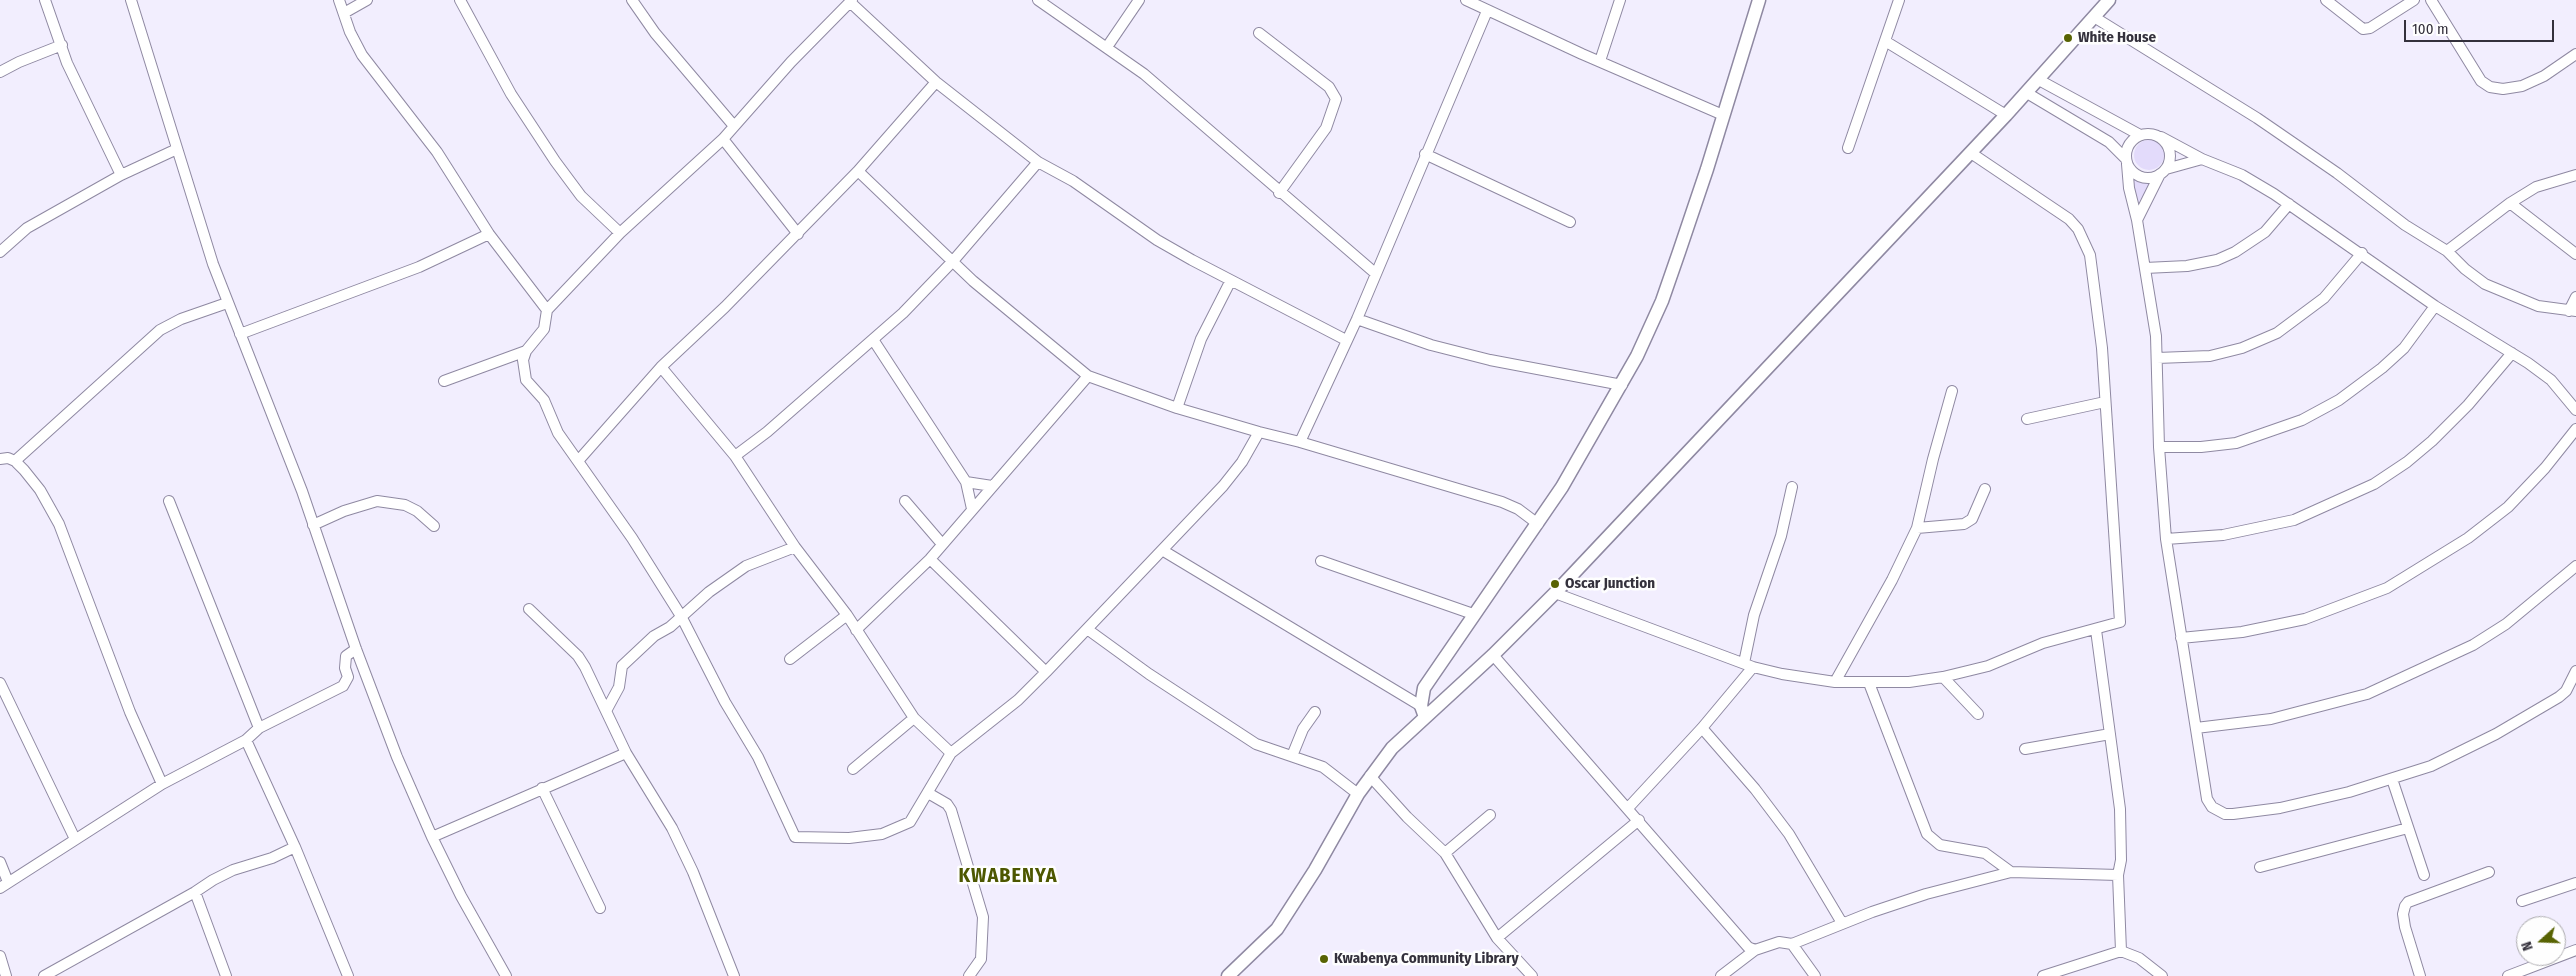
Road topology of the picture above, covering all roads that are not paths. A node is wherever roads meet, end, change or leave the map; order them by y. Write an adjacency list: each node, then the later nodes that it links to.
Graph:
1 (45, 0): 23 (street)
2 (130, 0): 40 (street)
3 (339, 0): 19 (street)
4 (367, 0): 19 (street)
5 (460, 0): 55 (street)
6 (632, 0): 35 (street)
7 (1038, 0): 24 (street)
8 (1138, 0): 24 (street)
9 (1466, 0): 18 (street)
10 (1620, 0): 26 (street)
11 (1759, 0): 33 (main road)
12 (1899, 0): 22 (street)
13 (2110, 0): 20 (main road)
14 (2326, 0): 15 (street)
15 (2414, 0)
16 (2431, 0): 25 (street)
17 (851, 1): 29 (street); 35 (street)
18 (1487, 10): 26 (street); 42 (street)
19 (344, 13): 56 (street)
20 (2094, 17): 28 (main road); 58 (street)
21 (1259, 34): 50 (street)
22 (1885, 41): 34 (street); 39 (street)
23 (62, 45): 27 (street); 48 (street)
24 (1107, 47): 50 (street)
25 (2576, 54)
26 (1600, 61): 33 (street)
27 (0, 72)
28 (2039, 80): 30 (main road); 31 (street)
29 (936, 82): 44 (street); 46 (street)
30 (2028, 92): 32 (street); 34 (main road)
31 (2061, 92): 32 (street); 36 (street)
32 (2052, 106): 45 (street)
33 (1722, 115): 81 (main road)
34 (2006, 115): 41 (main road)
35 (734, 126): 38 (street)
36 (2140, 135): 37 (street); 45 (street)
37 (2161, 137): 43 (street); 47 (street)
38 (723, 139): 55 (street); 57 (street)
39 (1848, 148)
40 (177, 150): 48 (street); 67 (street)
41 (1971, 153): 83 (street); 113 (main road)
42 (1425, 154): 54 (street); 64 (street)
43 (2202, 159): 47 (street); 52 (street)
44 (1038, 162): 62 (street); 65 (street)
45 (2127, 162): 47 (street); 53 (street)
46 (858, 172): 57 (street); 62 (street)
47 (2163, 172): 53 (street)
48 (121, 175): 59 (street)
49 (2576, 175): 51 (street)
50 (1279, 193): 64 (street)
51 (2510, 203): 58 (street); 61 (street)
52 (2289, 204): 60 (street); 63 (street)
53 (2137, 220): 63 (street)
54 (1570, 222)
55 (620, 233): 69 (street)
56 (489, 234): 69 (street); 72 (street)
57 (798, 234): 78 (street)
58 (2447, 251): 70 (street)
59 (0, 252)
60 (2362, 253): 68 (street); 77 (street)
61 (2576, 254)
62 (953, 261): 74 (street); 79 (street)
63 (2145, 268): 77 (street)
64 (1375, 273): 71 (street)
65 (1230, 282): 73 (street); 84 (street)
66 (2576, 297): 70 (street)
67 (227, 303): 72 (street); 93 (street)
68 (2435, 306): 76 (street); 90 (street)
69 (547, 310): 75 (street)
70 (2572, 311)
71 (1357, 319): 73 (street); 81 (street)
72 (240, 334): 103 (street)
73 (1346, 340): 89 (street)
74 (874, 341): 91 (street); 95 (street)
75 (526, 351): 80 (street); 94 (street)
76 (2512, 353): 85 (street); 106 (street)
77 (2158, 358): 90 (street)
78 (661, 367): 91 (street); 94 (street)
79 (1088, 376): 84 (street); 96 (street)
80 (444, 381)
81 (1622, 385): 102 (main road)
82 (1952, 390): 105 (street)
83 (2105, 402): 86 (street); 120 (street)
84 (1177, 408): 88 (street)
85 (2576, 410)
86 (2027, 418)
87 (2576, 429): 121 (street)
88 (1259, 432): 89 (street); 109 (street)
89 (1300, 442): 102 (street)
90 (2159, 447): 106 (street)
91 (735, 456): 108 (street)
92 (0, 459): 93 (street)
93 (15, 461): 149 (street)
94 (578, 461): 116 (street)
95 (966, 482): 96 (street); 101 (street)
96 (992, 486): 101 (street)
97 (1792, 487): 125 (street)
98 (1985, 489): 105 (street)
99 (169, 501): 137 (street)
100 (905, 501): 107 (street)
101 (972, 509): 107 (street)
102 (1538, 524): 115 (main road)
103 (314, 525): 104 (street); 122 (street)
104 (434, 526)
105 (1917, 528): 129 (street)
106 (2166, 539): 121 (street)
107 (942, 544): 110 (street)
108 (795, 547): 116 (street); 117 (street)
109 (1162, 550): 118 (street); 134 (street)
110 (930, 559): 119 (street); 127 (street)
111 (1321, 561): 115 (street)
112 (2576, 566): 139 (street)
113 (1555, 593): 123 (main road); 125 (street)
114 (530, 609): 132 (street)
115 (1473, 614): 134 (main road)
116 (682, 616): 132 (street); 151 (street)
117 (847, 616): 119 (street); 124 (street)
118 (1086, 629): 127 (street); 145 (street)
119 (856, 630): 136 (street)
120 (2096, 630): 128 (street); 140 (street)
121 (2181, 638): 139 (street)
122 (356, 649): 137 (street); 157 (street)
123 (1493, 655): 134 (main road); 153 (street)
124 (790, 659)
125 (1748, 665): 129 (street); 138 (street)
126 (2576, 671): 148 (street)
127 (1046, 672): 144 (street)
128 (1943, 677): 131 (street); 135 (street)
129 (1835, 682): 131 (street)
130 (0, 683): 158 (street)
131 (1869, 683): 163 (street)
132 (606, 711): 143 (street)
133 (1315, 712): 145 (street)
134 (1423, 712): 147 (main road)
135 (1978, 714)
136 (914, 718): 144 (street); 146 (street)
137 (259, 728): 141 (street)
138 (1702, 728): 153 (street); 172 (street)
139 (2196, 728): 148 (street)
140 (2110, 734): 142 (street); 165 (street)
141 (246, 740): 149 (street); 159 (street)
142 (2025, 749)
143 (626, 753): 150 (street); 186 (street)
144 (951, 754): 151 (street)
145 (1292, 756): 152 (street)
146 (853, 769)
147 (1370, 776): 152 (main road); 160 (street)
148 (2392, 779): 156 (street)
149 (162, 784): 158 (street)
150 (542, 788): 157 (street); 171 (street)
151 (928, 793): 187 (street)
152 (1358, 794): 188 (main road)
153 (1628, 808): 155 (street)
154 (1490, 815): 160 (street)
155 (1638, 820): 173 (street); 175 (street)
156 (2408, 828): 162 (street); 166 (street)
157 (432, 837): 185 (street)
158 (75, 839): 168 (street)
159 (295, 847): 169 (street); 184 (street)
160 (1445, 853): 173 (street)
161 (0, 862): 168 (street)
162 (2260, 867)
163 (2010, 872): 165 (street); 172 (street)
164 (2489, 872): 194 (street)
165 (2118, 875): 177 (street)
166 (2424, 875)
167 (2576, 883): 170 (street)
168 (4, 885)
169 (195, 892): 179 (street); 183 (street)
170 (2522, 901)
171 (600, 908)
172 (1842, 923): 174 (street)
173 (1497, 938): 189 (street)
174 (1792, 944): 175 (street); 191 (street)
175 (1755, 950): 190 (street)
176 (2576, 950): 195 (street)
177 (2121, 951): 192 (street); 193 (street)
178 (0, 956): 180 (street)
179 (60, 966): 181 (street); 182 (street)
180 (6, 976)
181 (44, 976)
182 (65, 976)
183 (226, 976)
184 (348, 976)
185 (506, 976)
186 (734, 976)
187 (969, 976)
188 (1228, 976)
189 (1532, 976)
190 (1721, 976)
191 (1815, 976)
192 (2043, 976)
193 (2162, 976)
194 (2420, 976)
195 (2508, 976)

